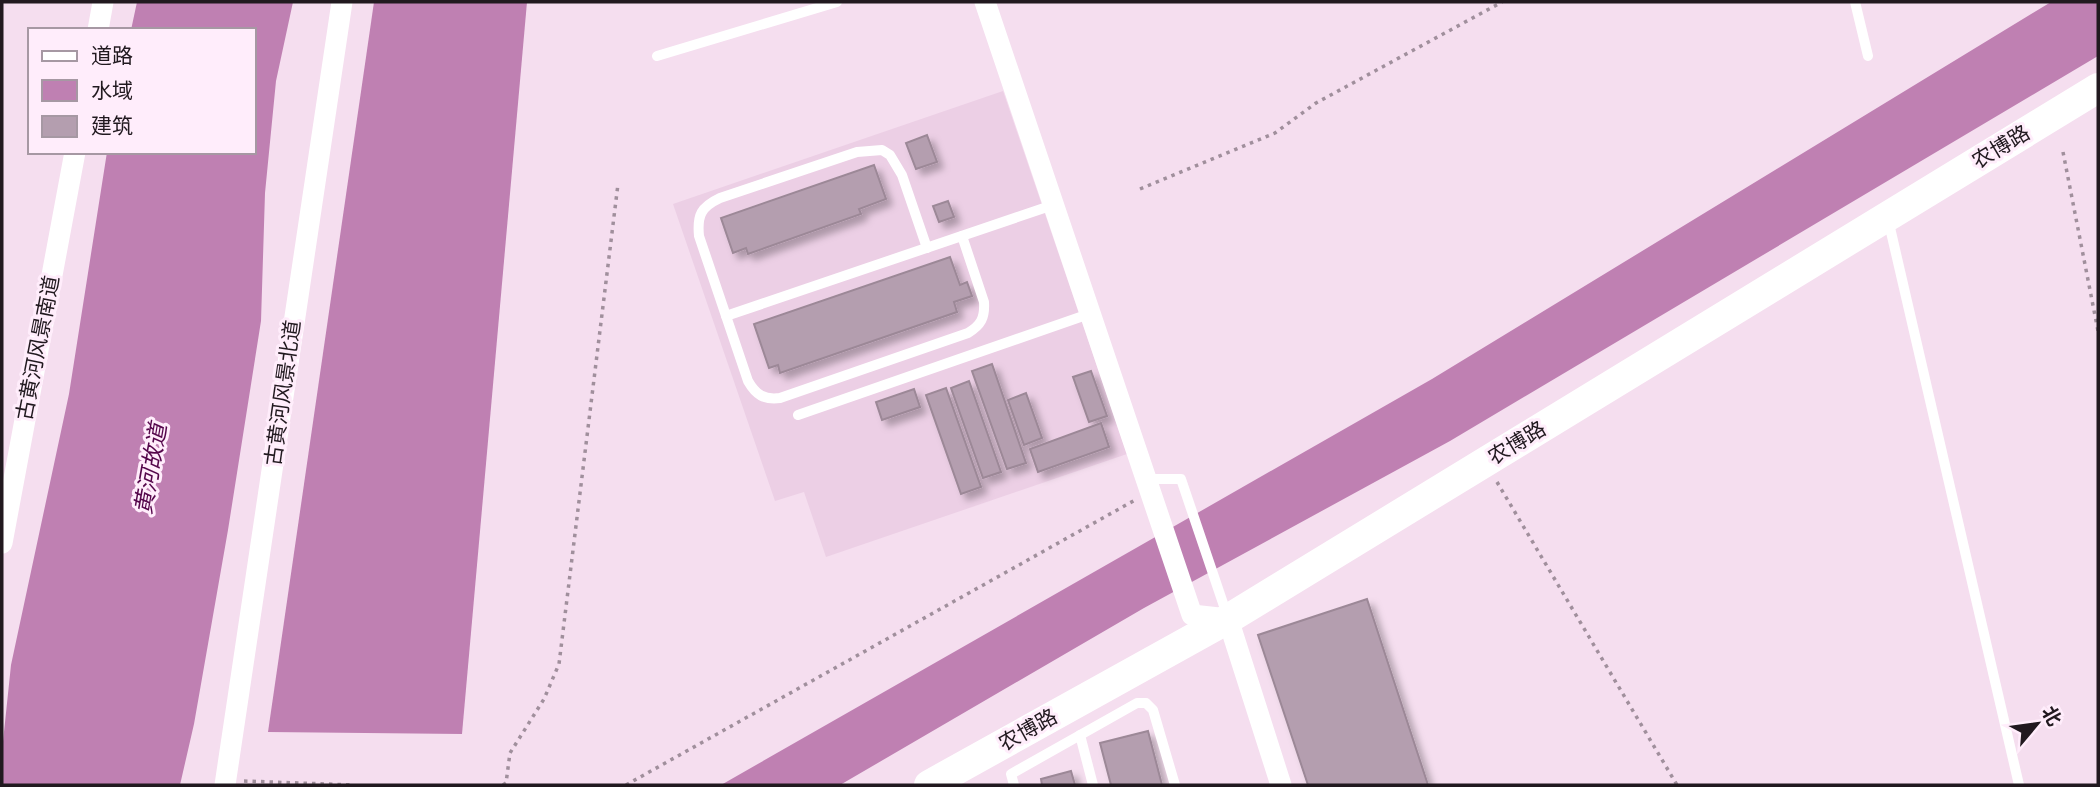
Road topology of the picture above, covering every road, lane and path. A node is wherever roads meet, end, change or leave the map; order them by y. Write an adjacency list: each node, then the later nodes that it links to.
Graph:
1 (103, 2): 7 (street)
2 (342, 2): 28 (street, 古黄河风景北道)
3 (837, 2): 9 (lane)
4 (985, 2): 15 (street)
5 (1502, 2): 14 (path)
6 (1855, 2): 8 (lane)
7 (98, 28)
8 (1868, 56)
9 (657, 57)
10 (2098, 88): 16 (street, 农博路)
11 (2063, 152): 21 (path)
12 (75, 154): 25 (street, 古黄河风景南道)
13 (618, 184): 30 (path)
14 (1140, 189)
15 (1053, 205): 17 (lane); 19 (street)
16 (1888, 216): 23 (street, 农博路); 38 (lane)
17 (962, 236): 18 (lane); 20 (lane)
18 (927, 248): 20 (lane); 20 (lane)
19 (1089, 314): 22 (lane); 24 (street)
20 (726, 316)
21 (2098, 331)
22 (798, 415)
23 (1485, 462): 26 (street, 农博路); 37 (path)
24 (1147, 485): 26 (lane); 26 (street); 31 (path)
25 (2, 543)
26 (1224, 607): 32 (street, 农博路); 36 (street)
27 (1080, 735): 33 (lane); 34 (lane); 35 (lane)
28 (225, 783): 29 (path)
29 (353, 785)
30 (503, 785)
31 (626, 785)
32 (929, 785)
33 (1014, 785)
34 (1093, 785)
35 (1175, 785)
36 (1281, 785)
37 (1676, 785)
38 (2018, 785)

